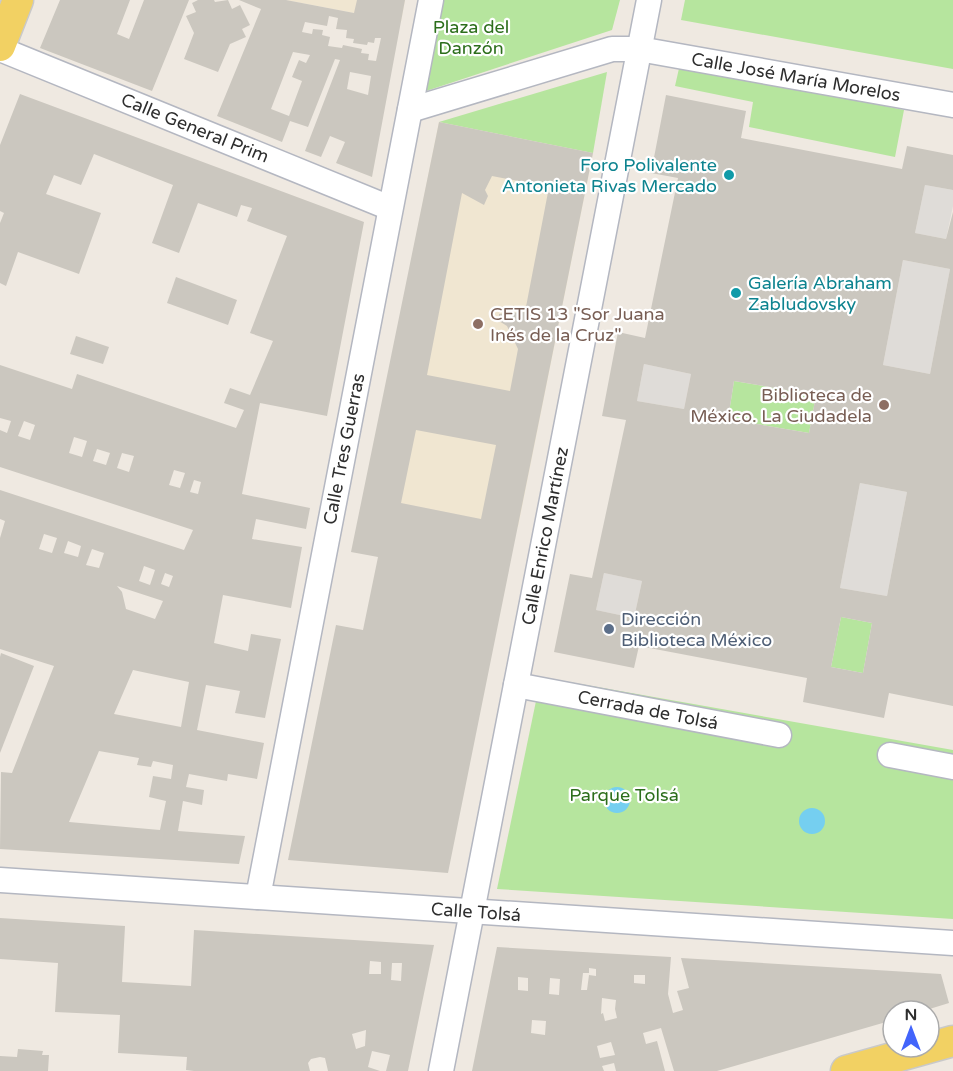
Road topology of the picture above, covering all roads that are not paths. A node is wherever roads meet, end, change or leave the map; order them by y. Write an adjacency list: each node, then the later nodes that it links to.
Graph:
1 (18, 0): 4 (main road)
2 (431, 0): 7 (street, Calle Tres Guerras)
3 (649, 0): 5 (street, Calle Enrico Martínez)
4 (0, 47): 8 (street, Calle General Prim)
5 (639, 49): 6 (street, Calle José María Morelos); 7 (street, Calle José María Morelos); 9 (street, Calle Enrico Martínez)
6 (953, 105)
7 (410, 110): 8 (street, Calle Tres Guerras)
8 (390, 208): 14 (street, Calle Tres Guerras)
9 (516, 685): 10 (street, Cerrada de Tolsá); 15 (street, Calle Enrico Martínez)
10 (780, 735)
11 (890, 755): 12 (street)
12 (953, 767)
13 (0, 880): 14 (street, Calle Tolsá)
14 (258, 897): 15 (street, Calle Tolsá)
15 (472, 911): 16 (street, Calle Tolsá); 18 (street, Calle Enrico Martínez)
16 (953, 943)
17 (953, 1041): 19 (main road)
18 (441, 1071)
19 (846, 1071)

